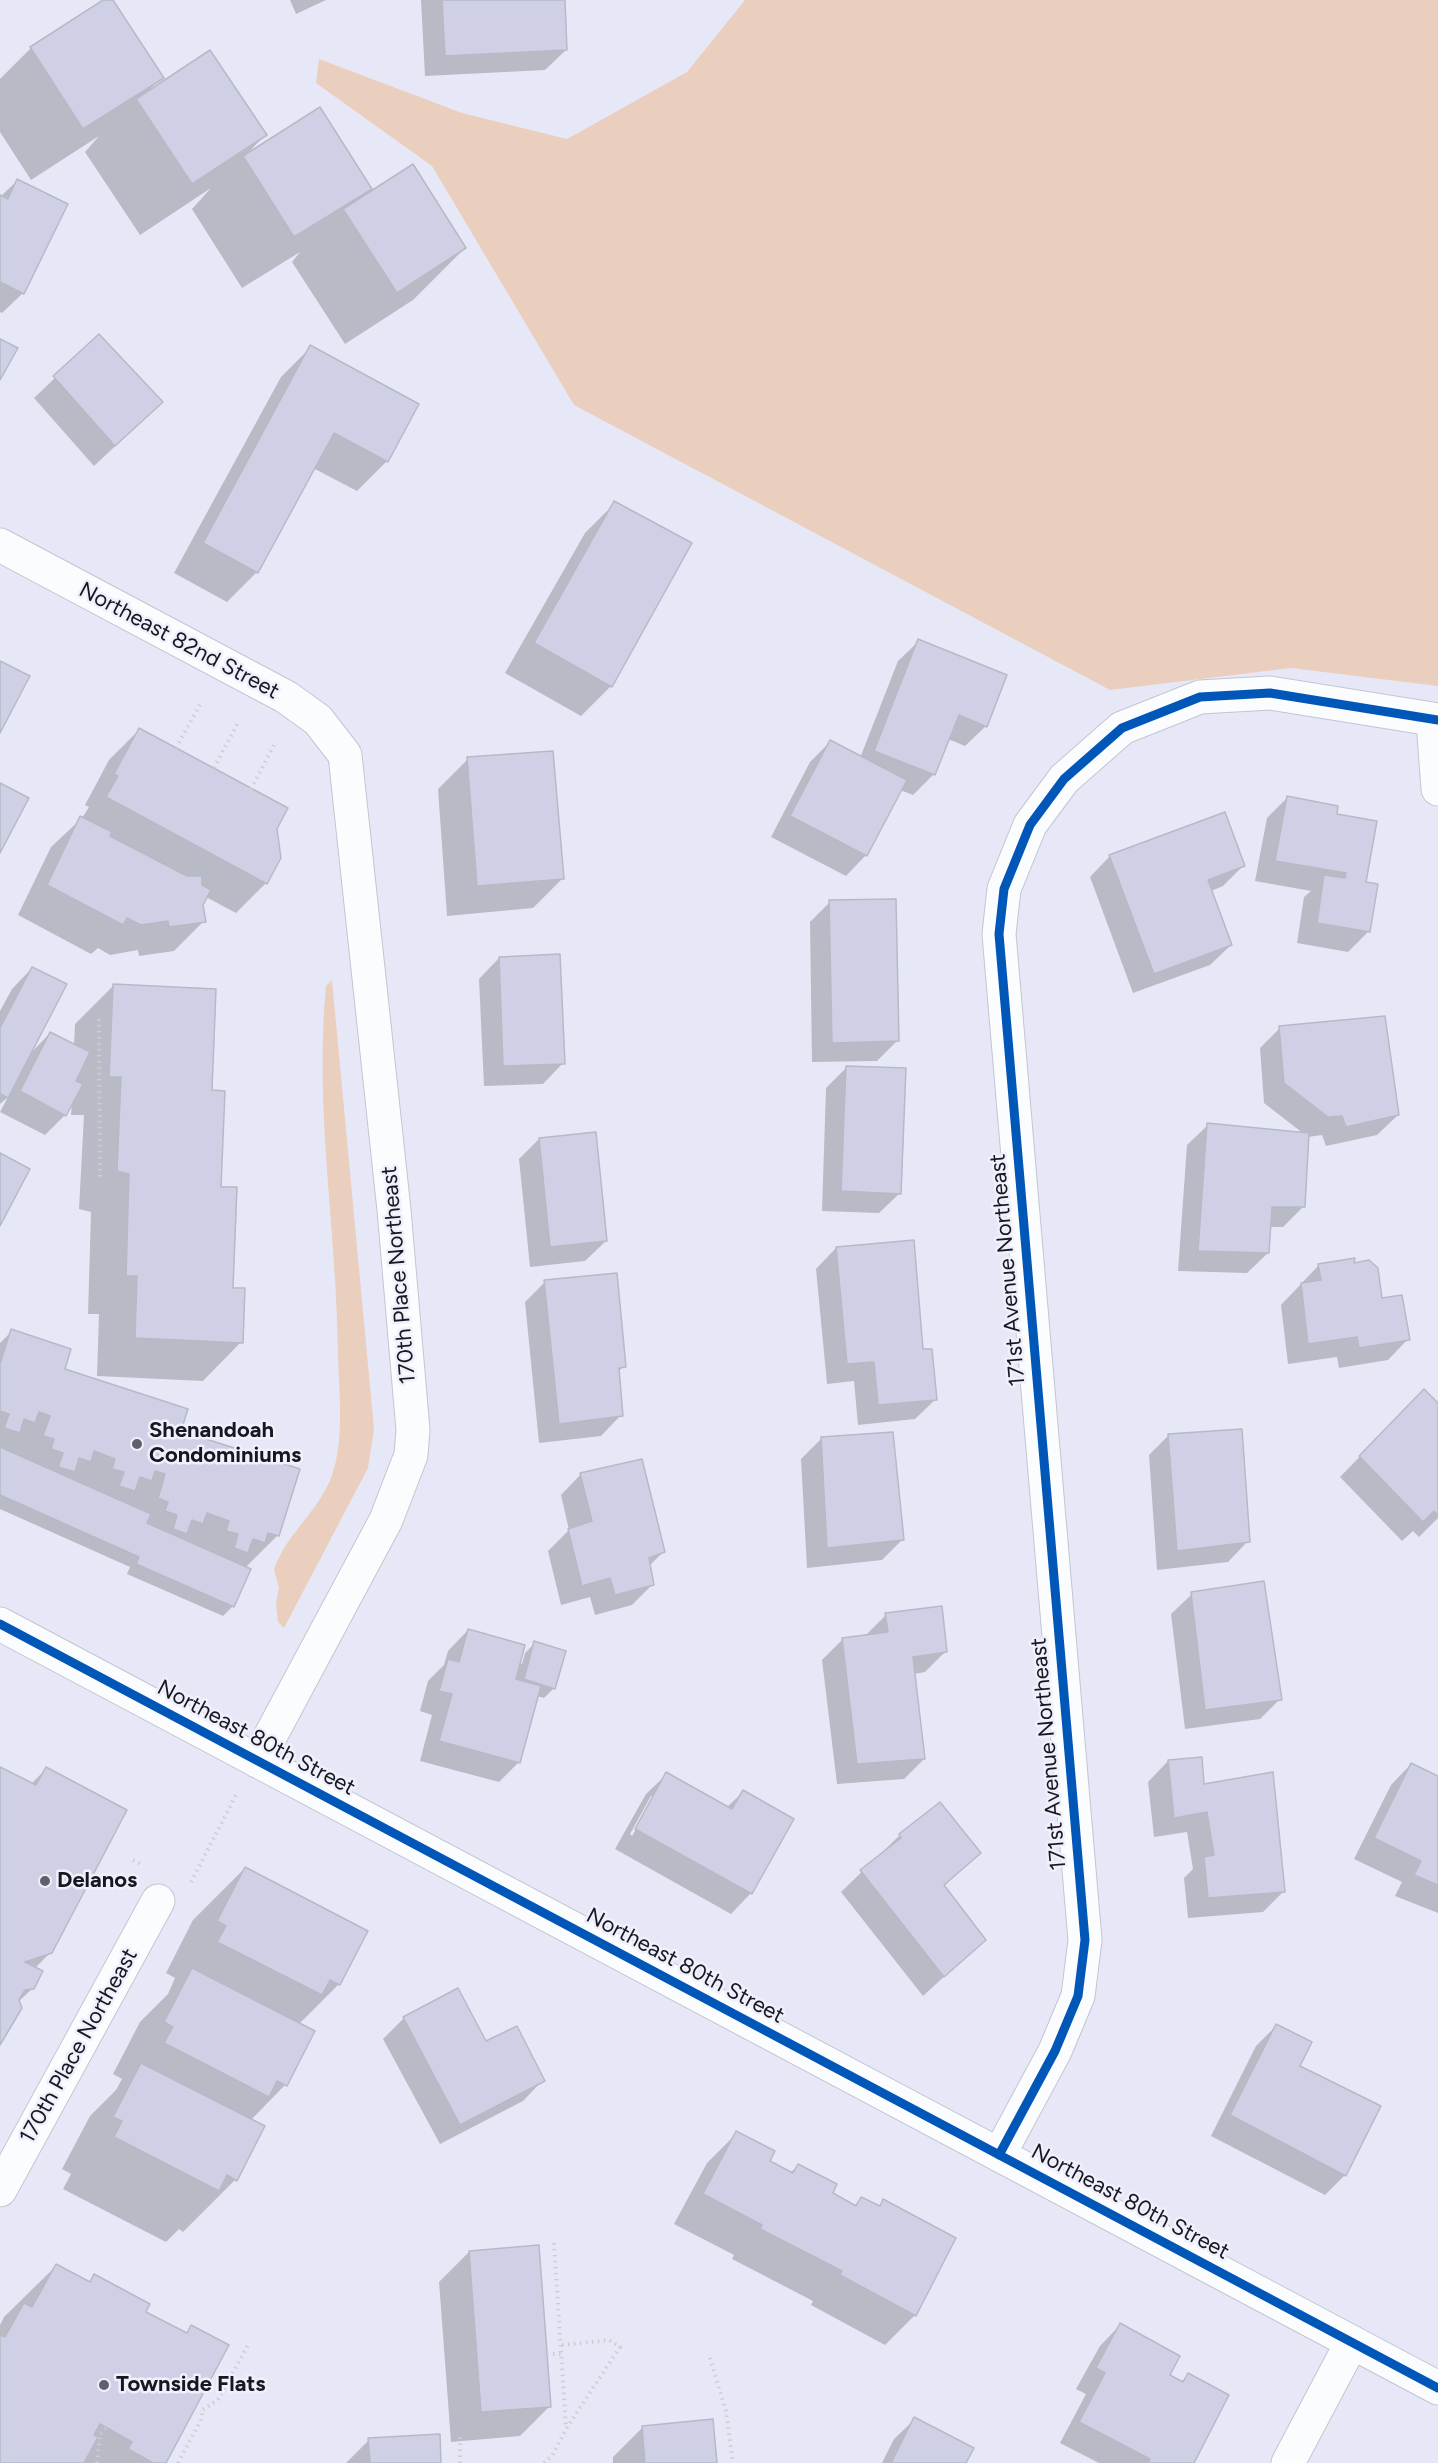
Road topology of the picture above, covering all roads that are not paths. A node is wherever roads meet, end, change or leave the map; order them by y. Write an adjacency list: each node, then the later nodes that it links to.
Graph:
1 (0, 545): 3 (street, Northeast 82nd Street)
2 (1435, 721): 4 (street); 8 (street, 171st Avenue Northeast)
3 (345, 754): 6 (street, 170th Place Northeast)
4 (1438, 789)
5 (0, 1624): 6 (street, Northeast 80th Street)
6 (249, 1773): 8 (street, Northeast 80th Street)
7 (173, 1895): 9 (street, 170th Place Northeast)
8 (999, 2155): 10 (street, Northeast 80th Street)
9 (0, 2190)
10 (1352, 2342): 11 (street, Northeast 80th Street); 12 (street)
11 (1438, 2388)
12 (1288, 2463)

